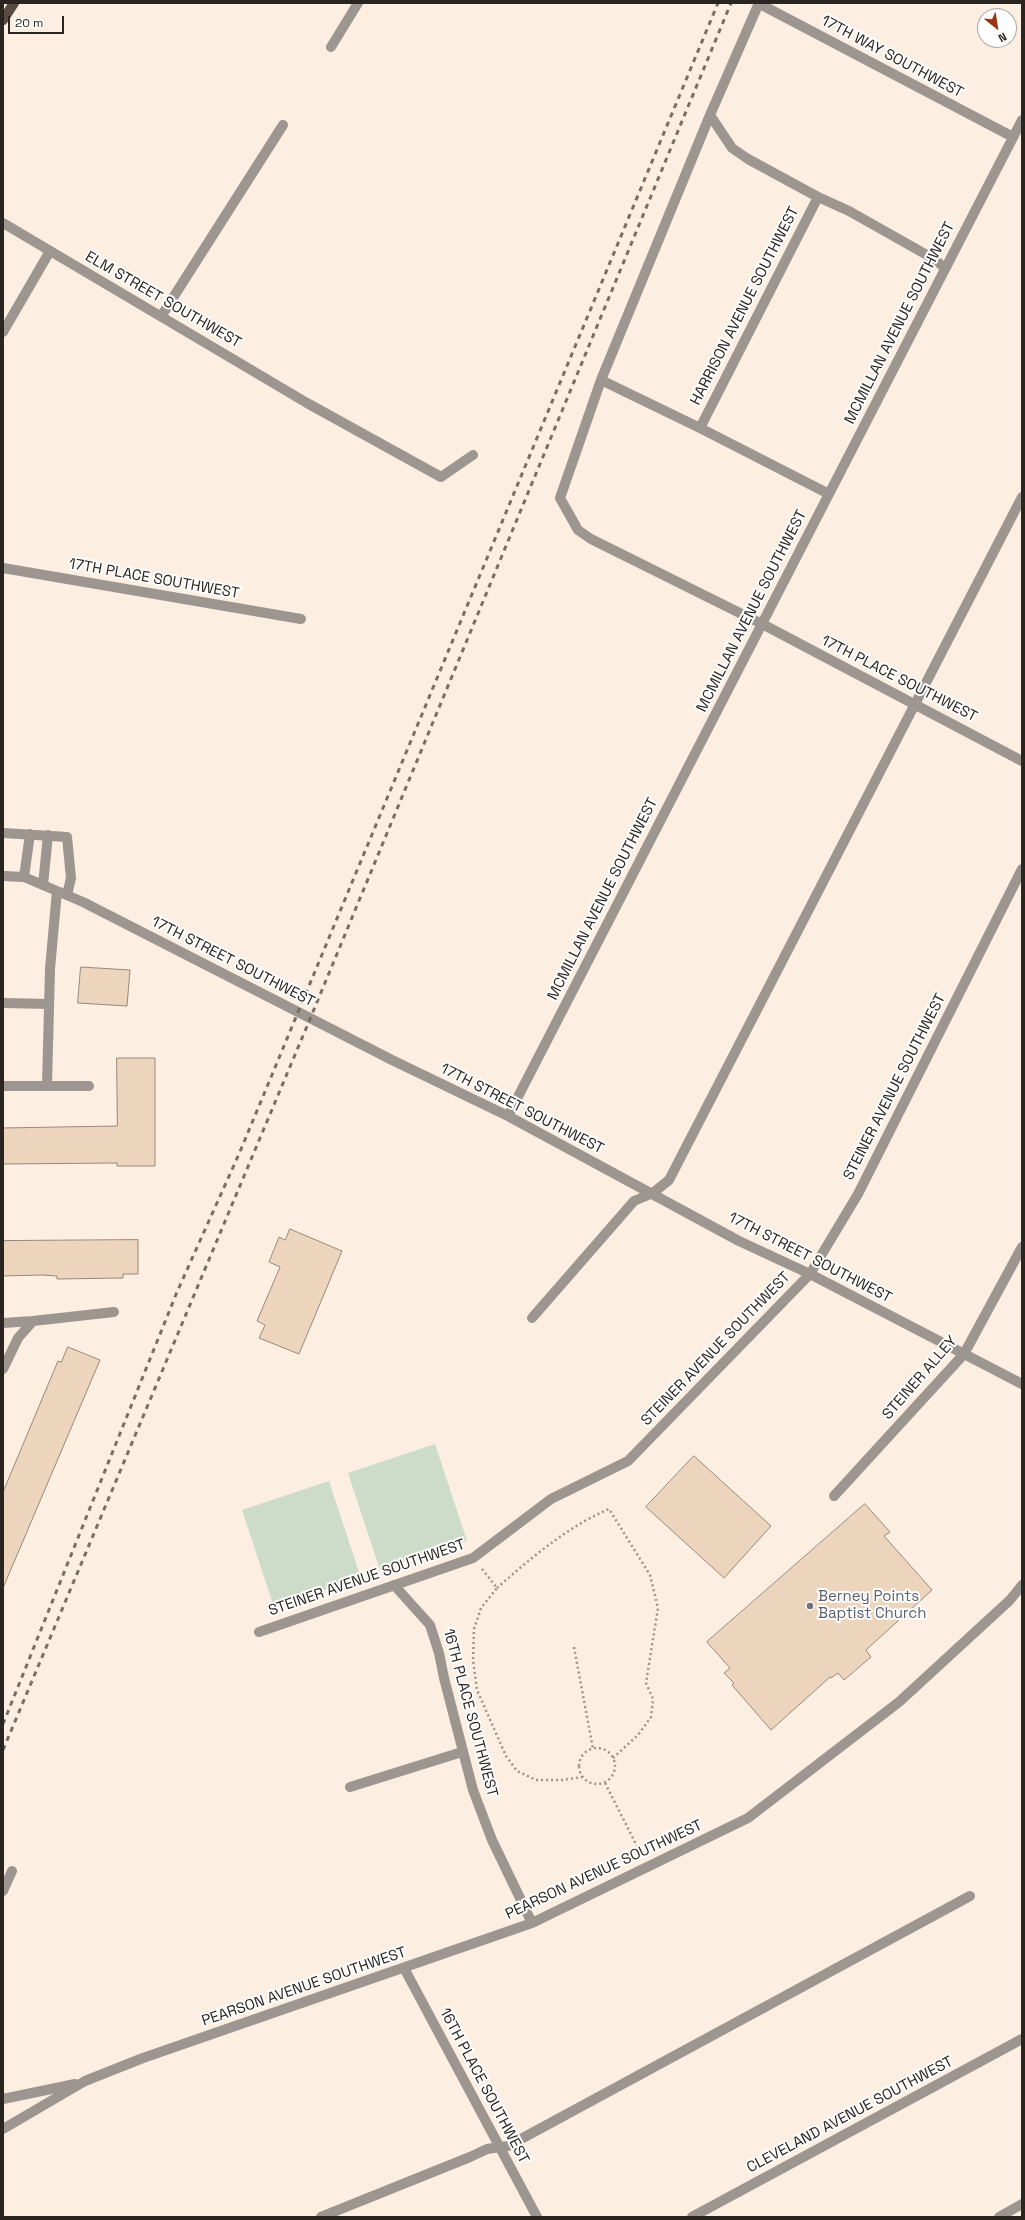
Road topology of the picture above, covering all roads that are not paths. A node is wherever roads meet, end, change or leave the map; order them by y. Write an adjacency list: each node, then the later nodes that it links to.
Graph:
1 (14, 3): 4 (main road)
2 (358, 3): 5 (street)
3 (759, 3): 6 (street, 17TH PLACE SOUTHWEST); 9 (street, 17TH WAY SOUTHWEST)
4 (3, 20)
5 (331, 47)
6 (710, 115): 10 (street); 16 (street, 17TH PLACE SOUTHWEST)
7 (1022, 120): 9 (street, MCMILLAN AVENUE SOUTHWEST)
8 (283, 125): 14 (street)
9 (1013, 137): 13 (street, MCMILLAN AVENUE SOUTHWEST)
10 (818, 198): 13 (street); 17 (street, HARRISON AVENUE SOUTHWEST)
11 (3, 223): 12 (street, ELM STREET SOUTHWEST)
12 (50, 251): 14 (street, ELM STREET SOUTHWEST); 15 (street)
13 (945, 268): 19 (street, MCMILLAN AVENUE SOUTHWEST)
14 (162, 315): 18 (street, ELM STREET SOUTHWEST)
15 (3, 332)
16 (601, 380): 17 (street); 23 (street, 17TH PLACE SOUTHWEST)
17 (700, 428): 19 (street)
18 (473, 455)
19 (829, 494): 23 (street, MCMILLAN AVENUE SOUTHWEST)
20 (1022, 497): 24 (street)
21 (3, 568): 22 (street, 17TH PLACE SOUTHWEST)
22 (301, 619)
23 (761, 625): 24 (street, 17TH PLACE SOUTHWEST); 39 (street, MCMILLAN AVENUE SOUTHWEST)
24 (914, 704): 25 (street, 17TH PLACE SOUTHWEST); 40 (street)
25 (1022, 761)
26 (3, 833): 27 (street)
27 (30, 834): 28 (street); 31 (street)
28 (48, 835): 32 (street); 33 (street)
29 (1022, 869): 42 (street, STEINER AVENUE SOUTHWEST)
30 (3, 876): 31 (street, 17TH STREET SOUTHWEST)
31 (24, 877): 32 (street, 17TH STREET SOUTHWEST)
32 (43, 885): 33 (street, 17TH STREET SOUTHWEST)
33 (62, 893): 35 (street); 39 (street, 17TH STREET SOUTHWEST)
34 (3, 1003): 35 (street)
35 (49, 1004): 36 (street)
36 (47, 1085): 37 (street); 38 (street)
37 (3, 1086)
38 (89, 1086)
39 (508, 1116): 40 (street, 17TH STREET SOUTHWEST)
40 (653, 1193): 42 (street, 17TH STREET SOUTHWEST); 44 (street)
41 (1022, 1247): 47 (street, STEINER ALLEY)
42 (810, 1274): 47 (street, 17TH STREET SOUTHWEST); 51 (street, STEINER AVENUE SOUTHWEST)
43 (114, 1312): 45 (street)
44 (532, 1318)
45 (33, 1321): 46 (street); 48 (street)
46 (3, 1323)
47 (964, 1354): 49 (street, 17TH STREET SOUTHWEST); 50 (street, STEINER ALLEY)
48 (3, 1369)
49 (1022, 1384)
50 (834, 1496)
51 (394, 1585): 53 (street, STEINER AVENUE SOUTHWEST); 54 (street, 16TH PLACE SOUTHWEST)
52 (1022, 1585): 59 (street, PEARSON AVENUE SOUTHWEST)
53 (259, 1632)
54 (462, 1752): 55 (street); 59 (street, 16TH PLACE SOUTHWEST)
55 (350, 1787)
56 (12, 1871): 57 (street)
57 (3, 1891)
58 (970, 1896): 65 (street)
59 (532, 1923): 60 (street, PEARSON AVENUE SOUTHWEST)
60 (404, 1968): 62 (street, PEARSON AVENUE SOUTHWEST); 65 (street, 16TH PLACE SOUTHWEST)
61 (1022, 2040): 69 (street, CLEVELAND AVENUE SOUTHWEST)
62 (85, 2082): 63 (street); 64 (street, PEARSON AVENUE SOUTHWEST)
63 (3, 2099)
64 (3, 2129)
65 (500, 2147): 67 (street); 68 (street, 16TH PLACE SOUTHWEST)
66 (1022, 2204): 70 (street)
67 (321, 2217)
68 (537, 2217)
69 (692, 2217)
70 (998, 2217)

